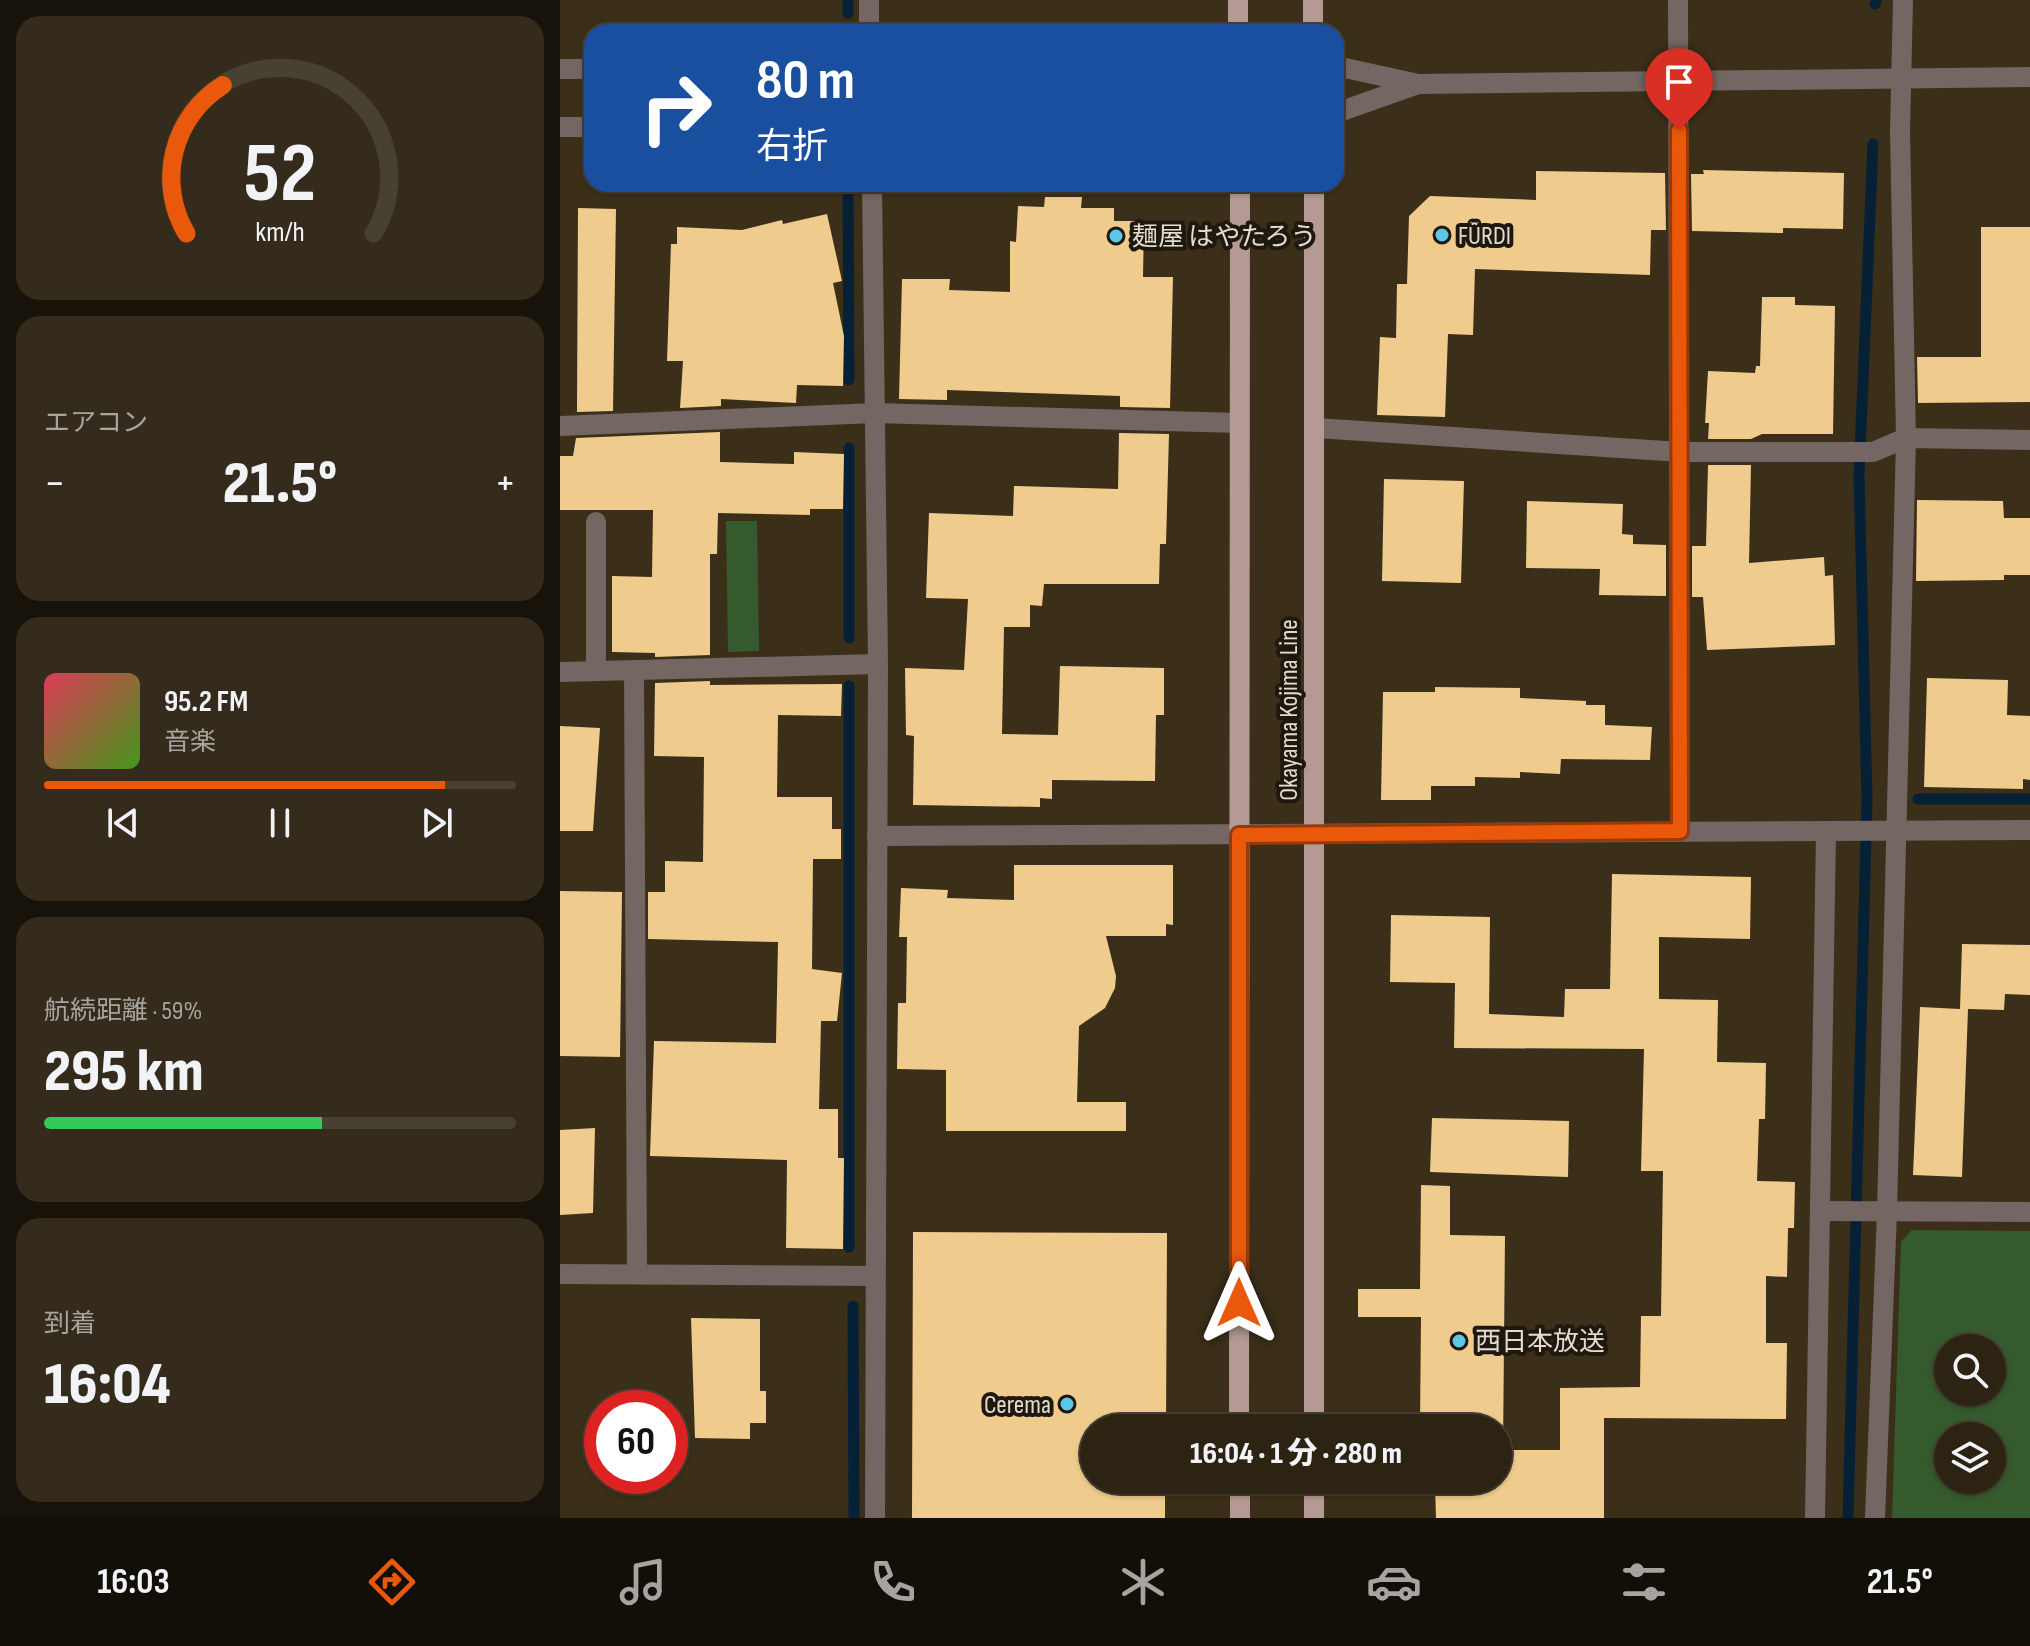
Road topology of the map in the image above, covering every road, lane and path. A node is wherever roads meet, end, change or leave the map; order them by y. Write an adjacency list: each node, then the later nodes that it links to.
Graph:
1 (869, 0): 6 (street)
2 (1238, 0): 7 (main road)
3 (1313, 0): 8 (main road)
4 (1678, 0): 14 (street)
5 (1903, 0): 12 (street)
6 (869, 24)
7 (1238, 24)
8 (1313, 24)
9 (1344, 68): 15 (street)
10 (560, 69): 11 (street)
11 (584, 69)
12 (1900, 77): 13 (street); 14 (street); 26 (street)
13 (2030, 77)
14 (1678, 81): 15 (street); 28 (street)
15 (1418, 84): 16 (street)
16 (1344, 110)
17 (560, 127): 18 (street)
18 (584, 127)
19 (872, 192): 22 (street)
20 (1240, 192): 23 (main road, Okayama Kojima Line)
21 (1314, 192): 25 (main road, Okayama Kojima Line)
22 (875, 413): 23 (street); 24 (street); 30 (street)
23 (1239, 423): 39 (main road, Okayama Kojima Line)
24 (560, 426)
25 (1316, 428): 28 (street); 38 (main road, Okayama Kojima Line)
26 (1906, 438): 27 (street); 28 (street); 34 (street)
27 (2030, 440)
28 (1681, 452): 36 (street)
29 (596, 522): 31 (street)
30 (878, 664): 32 (street); 40 (street)
31 (596, 671): 32 (street); 33 (street)
32 (634, 671): 45 (street)
33 (560, 672)
34 (1887, 830): 35 (street); 37 (street); 42 (street)
35 (2030, 830)
36 (1680, 831): 37 (street); 38 (street)
37 (1826, 831): 41 (street)
38 (1313, 834): 39 (street); 48 (main road, Okayama Kojima Line)
39 (1239, 835): 40 (street); 47 (main road, Okayama Kojima Line)
40 (877, 836): 46 (street)
41 (1822, 1211): 42 (street); 54 (street)
42 (1879, 1212): 43 (street); 55 (street)
43 (2030, 1212)
44 (560, 1274): 45 (street)
45 (637, 1274): 46 (street)
46 (874, 1276): 51 (street)
47 (1239, 1414)
48 (1314, 1414)
49 (1240, 1494): 52 (main road)
50 (1314, 1494): 53 (main road)
51 (875, 1518)
52 (1240, 1518)
53 (1314, 1518)
54 (1815, 1518)
55 (1875, 1518)

